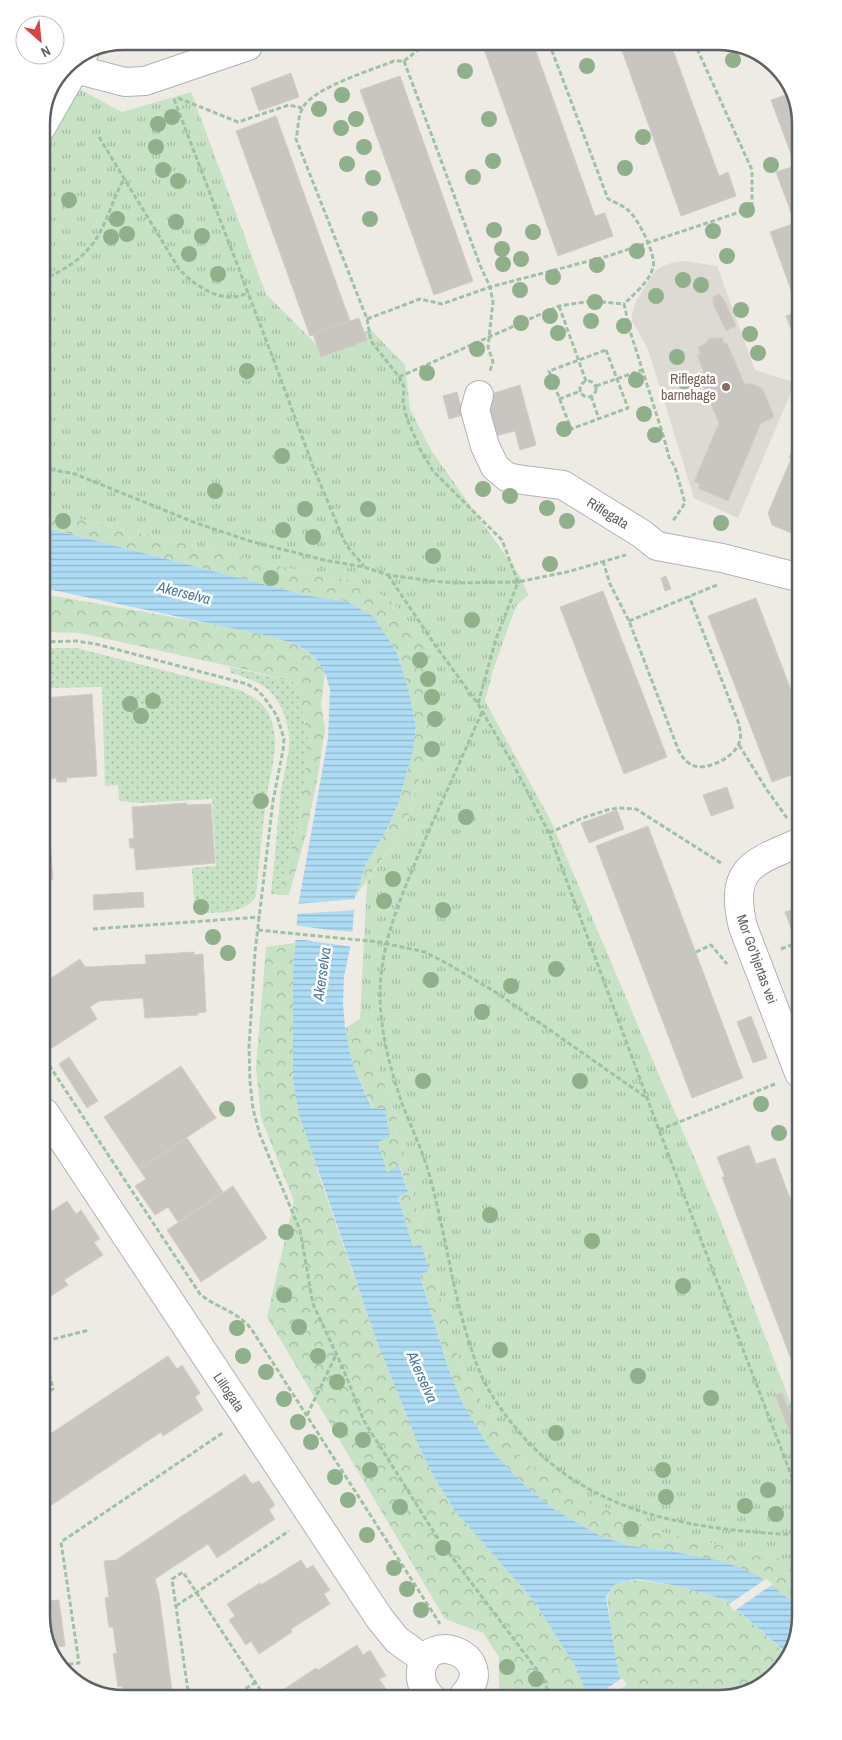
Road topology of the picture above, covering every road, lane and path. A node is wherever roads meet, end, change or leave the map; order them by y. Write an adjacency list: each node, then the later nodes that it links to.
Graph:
1 (236, 50): 6 (street)
2 (418, 50): 5 (path)
3 (552, 50): 12 (path)
4 (698, 50): 12 (path)
5 (404, 61): 8 (path); 14 (path)
6 (83, 63)
7 (74, 71): 9 (street)
8 (302, 108): 15 (path); 18 (path)
9 (52, 110)
10 (99, 137): 11 (path)
11 (124, 179): 13 (path); 15 (path)
12 (649, 242): 14 (path); 16 (path)
13 (50, 276)
14 (490, 287): 18 (path); 19 (path)
15 (249, 293): 34 (path)
16 (624, 304): 17 (path); 21 (path)
17 (558, 306): 19 (path); 20 (path)
18 (367, 319): 22 (path)
19 (490, 337): 22 (path); 27 (path)
20 (579, 360): 23 (path); 24 (path); 29 (path)
21 (642, 370): 23 (path); 32 (path)
22 (399, 377): 37 (path)
23 (617, 378): 25 (path); 30 (path)
24 (586, 381): 25 (path); 26 (path)
25 (596, 386): 28 (path)
26 (581, 391): 28 (path); 29 (path)
27 (479, 394): 32 (street, Riflegata)
28 (591, 396): 30 (path)
29 (560, 399): 30 (path)
30 (599, 418)
31 (50, 469): 34 (path)
32 (657, 546): 33 (path); 36 (street, Riflegata)
33 (603, 561): 37 (path); 40 (path)
34 (364, 567): 35 (path)
35 (388, 574): 37 (path); 42 (path)
36 (792, 576)
37 (518, 582): 42 (path)
38 (722, 584): 39 (path)
39 (689, 596): 40 (path); 44 (path)
40 (629, 621): 44 (path)
41 (50, 642): 49 (path)
42 (478, 704): 43 (path)
43 (482, 712): 47 (path); 52 (path)
44 (739, 745): 45 (path)
45 (792, 829)
46 (792, 832): 58 (street, Mor Go’hjertas vei)
47 (549, 833): 48 (path); 59 (path)
48 (727, 867)
49 (260, 917): 50 (path); 51 (path)
50 (93, 929)
51 (258, 930): 52 (path); 64 (path)
52 (387, 943): 59 (path); 71 (path)
53 (792, 945): 54 (path)
54 (779, 950)
55 (696, 952): 56 (path)
56 (730, 968)
57 (50, 1066): 67 (path)
58 (790, 1077): 61 (path)
59 (648, 1099): 61 (path)
60 (50, 1121): 68 (street, Lillogata)
61 (659, 1130): 69 (path)
62 (89, 1330): 63 (path)
63 (50, 1341)
64 (336, 1354): 67 (path); 83 (path)
65 (50, 1376): 66 (path)
66 (50, 1391)
67 (307, 1416): 74 (path)
68 (246, 1418): 75 (street, Lillogata); 76 (path)
69 (792, 1477)
70 (296, 1527): 72 (path)
71 (792, 1534)
72 (196, 1592): 73 (path); 73 (path); 77 (path)
73 (176, 1606): 78 (path)
74 (444, 1631)
75 (425, 1660): 81 (street); 82 (street)
76 (68, 1664)
77 (256, 1682): 79 (path); 80 (path)
78 (188, 1690)
79 (244, 1690)
80 (261, 1690)
81 (426, 1690)
82 (468, 1690)
83 (548, 1690)

